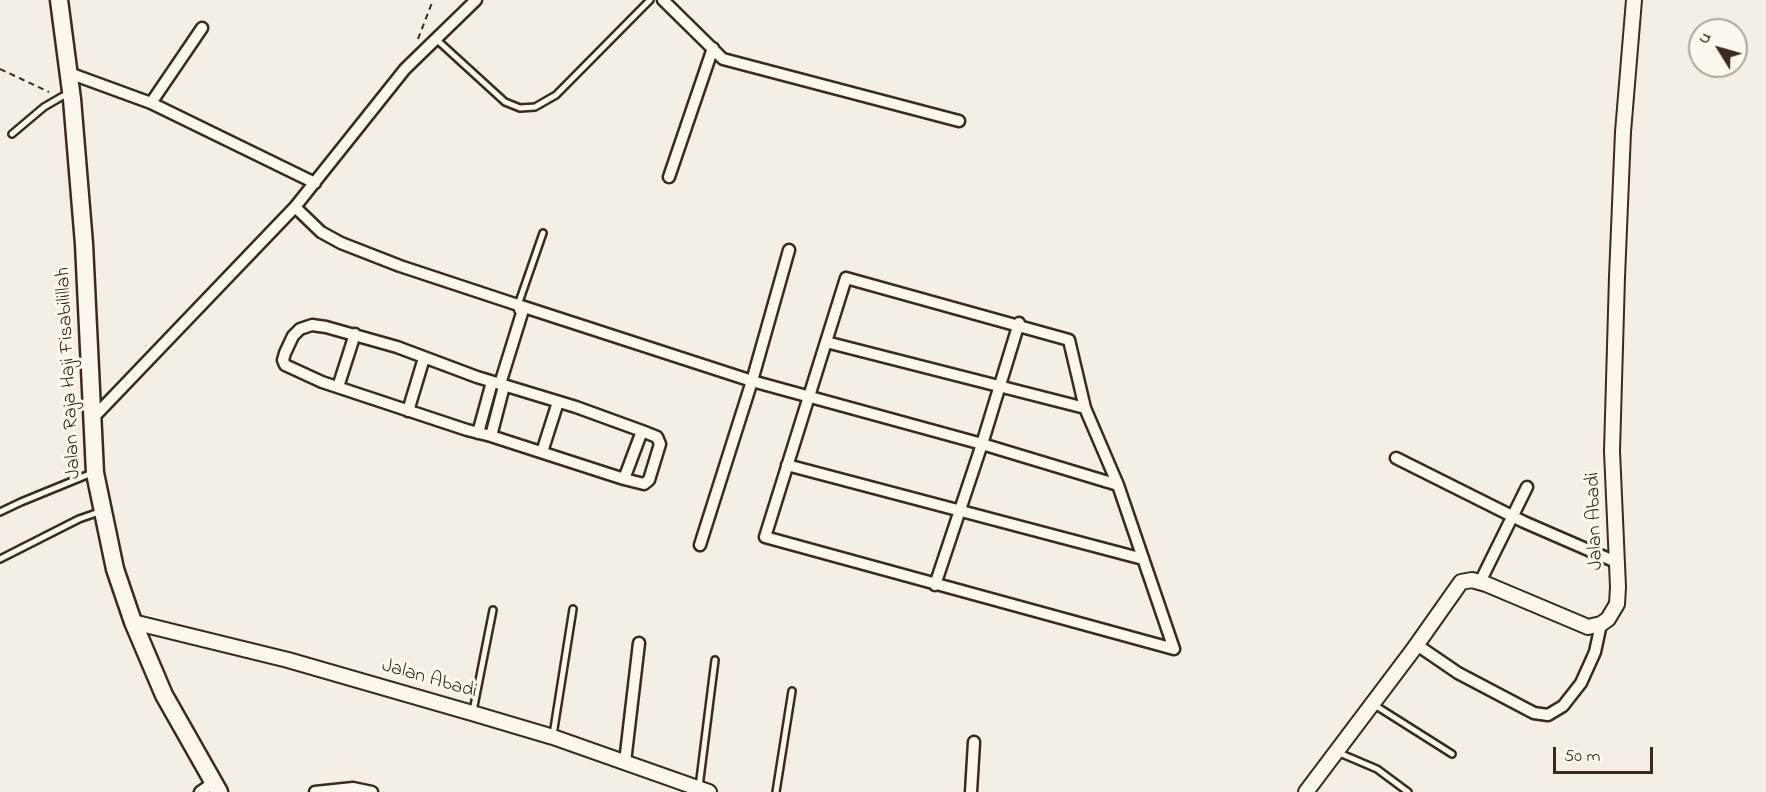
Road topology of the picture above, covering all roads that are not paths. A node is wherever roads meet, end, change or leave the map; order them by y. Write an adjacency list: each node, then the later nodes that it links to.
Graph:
1 (59, 0): 9 (main road, Jalan Raja Haji Fisabilillah)
2 (476, 0): 7 (street)
3 (650, 0): 7 (lane)
4 (663, 0): 8 (street)
5 (1634, 0): 51 (street, Jalan Abadi)
6 (202, 28): 11 (street)
7 (436, 39): 15 (street)
8 (712, 48): 12 (street); 14 (street)
9 (69, 73): 11 (street); 32 (main road, Jalan Raja Haji Fisabilillah)
10 (63, 96): 13 (lane)
11 (150, 104): 15 (street)
12 (959, 121)
13 (12, 134)
14 (669, 177)
15 (315, 183): 16 (street)
16 (295, 207): 19 (street); 32 (street)
17 (543, 233): 19 (lane)
18 (789, 250): 24 (street)
19 (518, 305): 24 (street); 25 (street)
20 (1018, 324): 22 (street); 26 (street); 30 (street)
21 (355, 334): 23 (street); 27 (street); 27 (street)
22 (826, 342): 26 (street); 28 (street)
23 (424, 358): 25 (street); 31 (street)
24 (752, 381): 28 (street); 48 (street)
25 (499, 384): 29 (street); 34 (street); 35 (street)
26 (999, 386): 30 (street); 36 (street)
27 (338, 387): 31 (street)
28 (809, 397): 36 (street); 39 (street)
29 (558, 402): 33 (street); 37 (street)
30 (1085, 408): 42 (street)
31 (408, 411): 34 (street)
32 (91, 419): 40 (main road, Jalan Raja Haji Fisabilillah)
33 (642, 431): 41 (street); 41 (street)
34 (478, 433): 35 (street)
35 (491, 436): 37 (street)
36 (982, 444): 42 (street); 44 (street)
37 (542, 452): 41 (street)
38 (1396, 458): 47 (street)
39 (787, 465): 44 (street); 53 (street)
40 (95, 472): 45 (main road, Jalan Raja Haji Fisabilillah); 46 (lane)
41 (624, 479)
42 (1118, 485): 50 (street)
43 (1527, 487): 47 (street)
44 (959, 510): 50 (street); 53 (street)
45 (104, 511): 49 (lane); 56 (main road, Jalan Raja Haji Fisabilillah)
46 (0, 512)
47 (1512, 516): 51 (street); 52 (street)
48 (700, 545)
49 (0, 559)
50 (1143, 559): 53 (street)
51 (1616, 562): 57 (street, Jalan Abadi)
52 (1480, 582): 57 (street); 59 (street)
53 (935, 585)
54 (573, 609): 64 (lane)
55 (493, 610): 63 (lane)
56 (133, 622): 63 (street, Jalan Abadi); 69 (main road, Jalan Raja Haji Fisabilillah)
57 (1601, 624): 59 (street)
58 (639, 643): 68 (street)
59 (1417, 645): 62 (street)
60 (715, 660): 70 (lane)
61 (792, 691): 73 (lane)
62 (1373, 704): 66 (street); 67 (lane)
63 (472, 712): 64 (street, Jalan Abadi)
64 (553, 737): 68 (street, Jalan Abadi)
65 (974, 742): 74 (street)
66 (1336, 752): 75 (street); 76 (lane)
67 (1452, 754)
68 (625, 762): 70 (street, Jalan Abadi)
69 (211, 789)
70 (704, 790)
71 (315, 792): 72 (street)
72 (371, 792)
73 (776, 792)
74 (972, 792)
75 (1306, 792)
76 (1408, 792)

